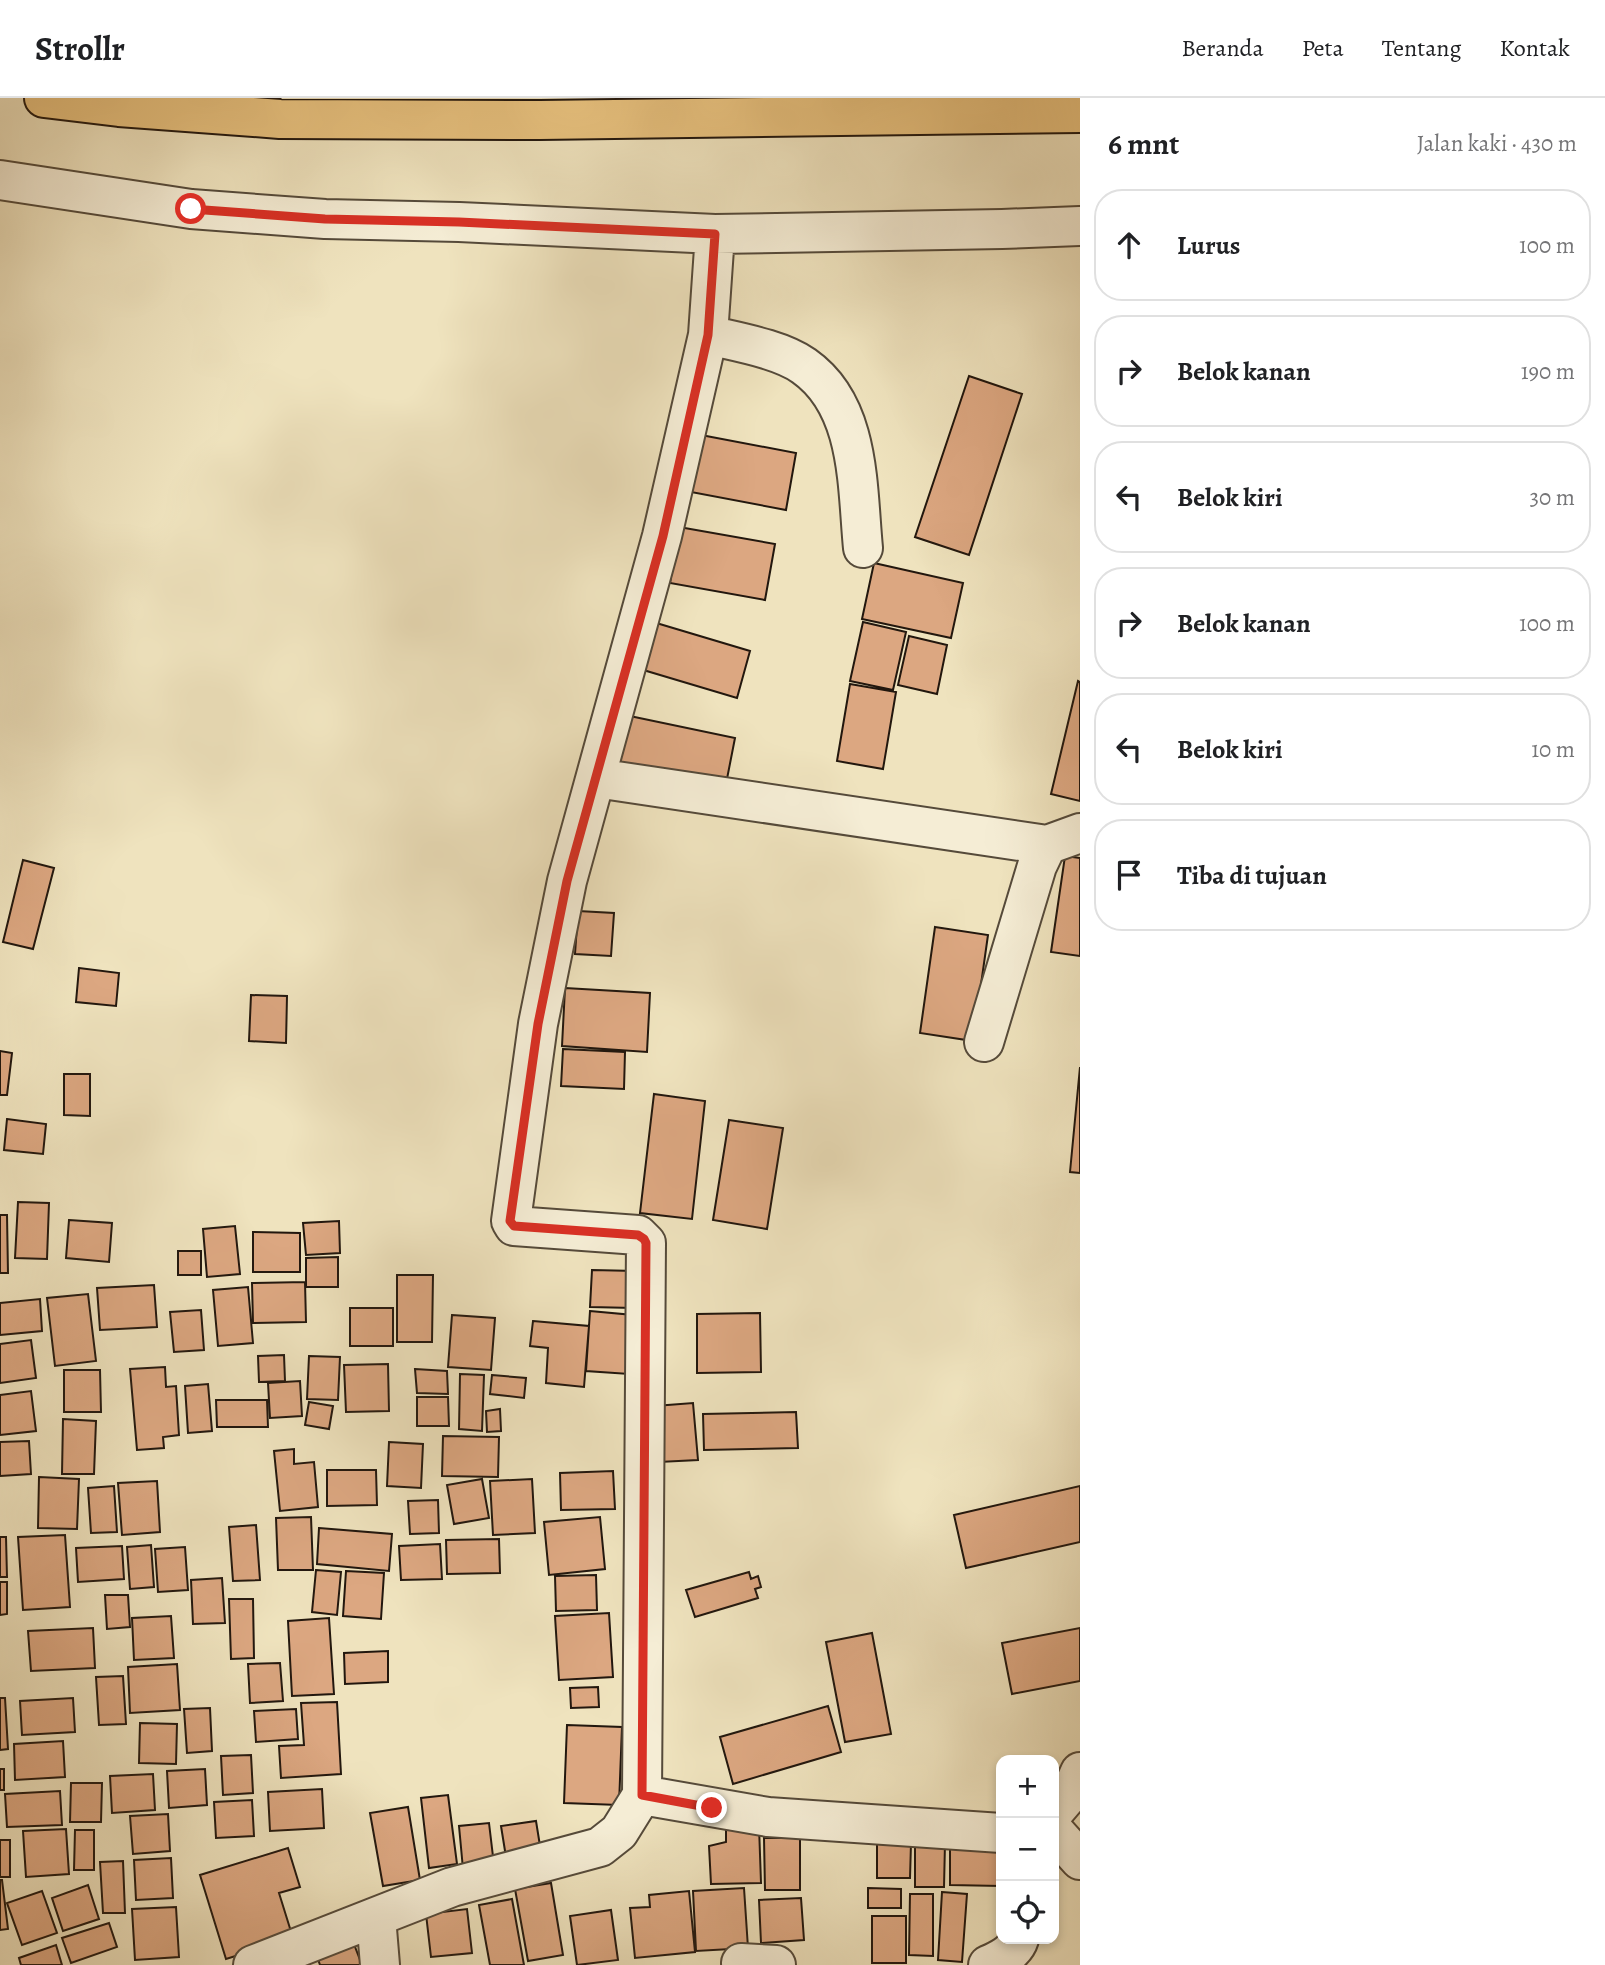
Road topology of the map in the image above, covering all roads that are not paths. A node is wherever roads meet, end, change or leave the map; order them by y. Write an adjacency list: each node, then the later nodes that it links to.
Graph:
1 (44, 98): 2 (highway)
2 (1080, 113)
3 (0, 180): 5 (street)
4 (1080, 226): 5 (street)
5 (715, 234): 6 (street)
6 (708, 335): 7 (street); 8 (street)
7 (863, 548)
8 (596, 778): 9 (street); 12 (street)
9 (1064, 839): 10 (street)
10 (984, 1042)
11 (1080, 1772): 13 (street)
12 (642, 1795): 14 (street); 17 (street)
13 (1059, 1806)
14 (996, 1833)
15 (1059, 1837): 16 (street)
16 (1080, 1860)
17 (376, 1917): 19 (street); 20 (street)
18 (1017, 1944): 21 (street)
19 (253, 1965)
20 (380, 1965)
21 (988, 1965)

